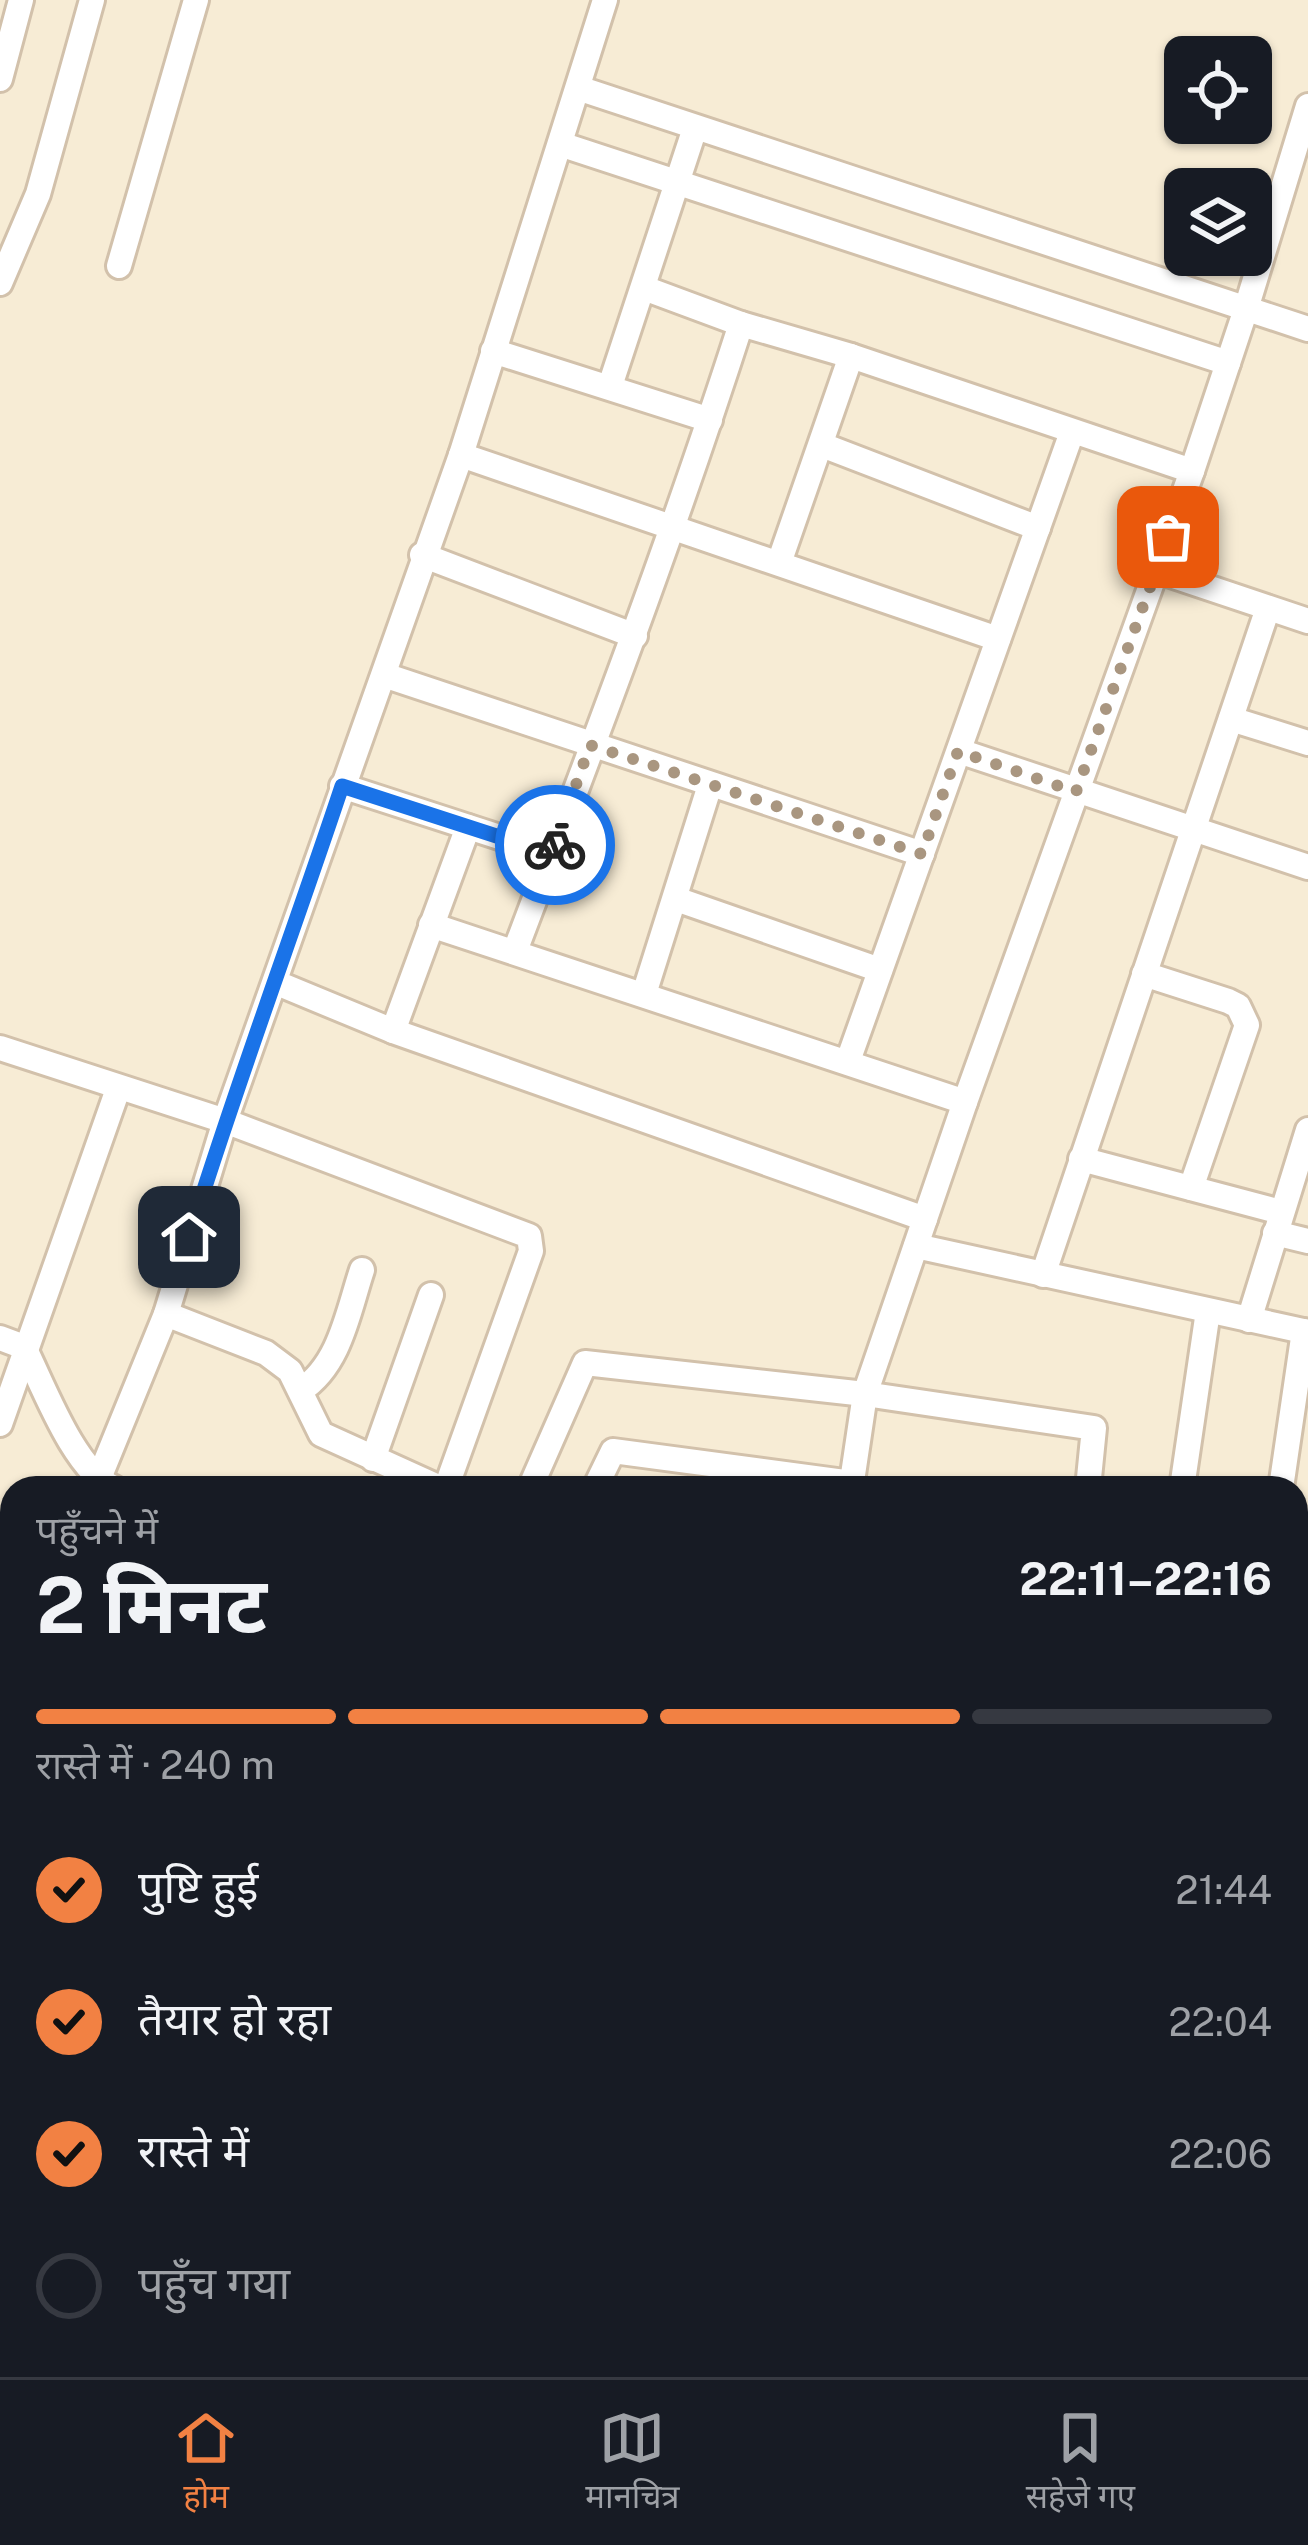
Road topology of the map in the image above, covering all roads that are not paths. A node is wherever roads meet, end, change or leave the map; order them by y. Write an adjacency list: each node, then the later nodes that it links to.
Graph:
1 (21, 0): 5 (street)
2 (92, 0): 12 (street)
3 (196, 0): 11 (street)
4 (605, 0): 6 (street)
5 (0, 79)
6 (578, 88): 8 (street); 9 (street)
7 (1308, 106): 14 (street)
8 (695, 128): 10 (street); 14 (street)
9 (560, 144): 10 (street); 17 (street)
10 (676, 181): 13 (street); 19 (street)
11 (119, 266)
12 (0, 283)
13 (644, 288): 15 (street); 20 (street)
14 (1246, 309): 16 (street); 19 (street)
15 (741, 324): 18 (street); 21 (street)
16 (1308, 329)
17 (493, 351): 20 (street); 24 (street)
18 (851, 356): 22 (street); 23 (street)
19 (1228, 363): 25 (street)
20 (610, 386): 21 (street)
21 (710, 420): 26 (street)
22 (1072, 432): 25 (street); 27 (street)
23 (821, 445): 27 (street); 29 (street)
24 (460, 455): 26 (street); 28 (street)
25 (1192, 471): 30 (street)
26 (670, 527): 29 (street); 33 (street)
27 (1038, 528): 34 (street)
28 (422, 556): 33 (street); 35 (street)
29 (779, 563): 34 (street)
30 (1156, 570): 31 (street); 42 (street)
31 (1268, 608): 32 (street); 36 (street)
32 (1308, 621)
33 (635, 636): 38 (street)
34 (998, 640): 39 (street)
35 (384, 675): 38 (street); 41 (street)
36 (1231, 718): 37 (street); 44 (street)
37 (1308, 742)
38 (590, 745): 40 (street); 45 (street)
39 (958, 751): 42 (street); 46 (street)
40 (710, 785): 46 (street); 48 (street)
41 (342, 786): 43 (street); 53 (street)
42 (1076, 792): 44 (street); 59 (street)
43 (468, 827): 45 (street); 49 (street)
44 (1192, 831): 47 (street); 52 (street)
45 (552, 854): 50 (street)
46 (922, 854): 51 (street)
47 (1308, 867)
48 (676, 899): 51 (street); 54 (street)
49 (431, 926): 50 (street); 55 (street)
50 (515, 951): 54 (street)
51 (880, 970): 57 (street)
52 (1144, 974): 62 (street); 63 (street)
53 (277, 983): 55 (street); 60 (street)
54 (644, 994): 57 (street)
55 (393, 1031): 64 (street)
56 (0, 1048): 58 (street)
57 (848, 1061): 59 (street)
58 (118, 1089): 60 (street); 75 (street)
59 (965, 1102): 64 (street)
60 (225, 1121): 72 (street); 83 (street)
61 (1306, 1145): 65 (street)
62 (1081, 1159): 63 (street); 69 (street)
63 (1191, 1188): 65 (street)
64 (926, 1219): 67 (street)
65 (1278, 1223): 66 (street); 73 (street)
66 (1308, 1241)
67 (916, 1246): 69 (street); 77 (street)
68 (362, 1270): 76 (street)
69 (1043, 1275): 71 (street)
70 (431, 1294): 79 (street)
71 (1208, 1311): 73 (street); 89 (street)
72 (166, 1314): 76 (street); 81 (street)
73 (1250, 1320): 74 (street)
74 (1306, 1332): 90 (street)
75 (12, 1342): 78 (street); 80 (street)
76 (301, 1390): 79 (street)
77 (865, 1394): 84 (street); 87 (street); 88 (street)
78 (0, 1424)
79 (373, 1459): 82 (street)
80 (95, 1476)
81 (106, 1476)
82 (414, 1476)
83 (447, 1476)
84 (535, 1476)
85 (601, 1476): 86 (street)
86 (790, 1476)
87 (852, 1476)
88 (1089, 1476)
89 (1184, 1476)
90 (1283, 1476)

